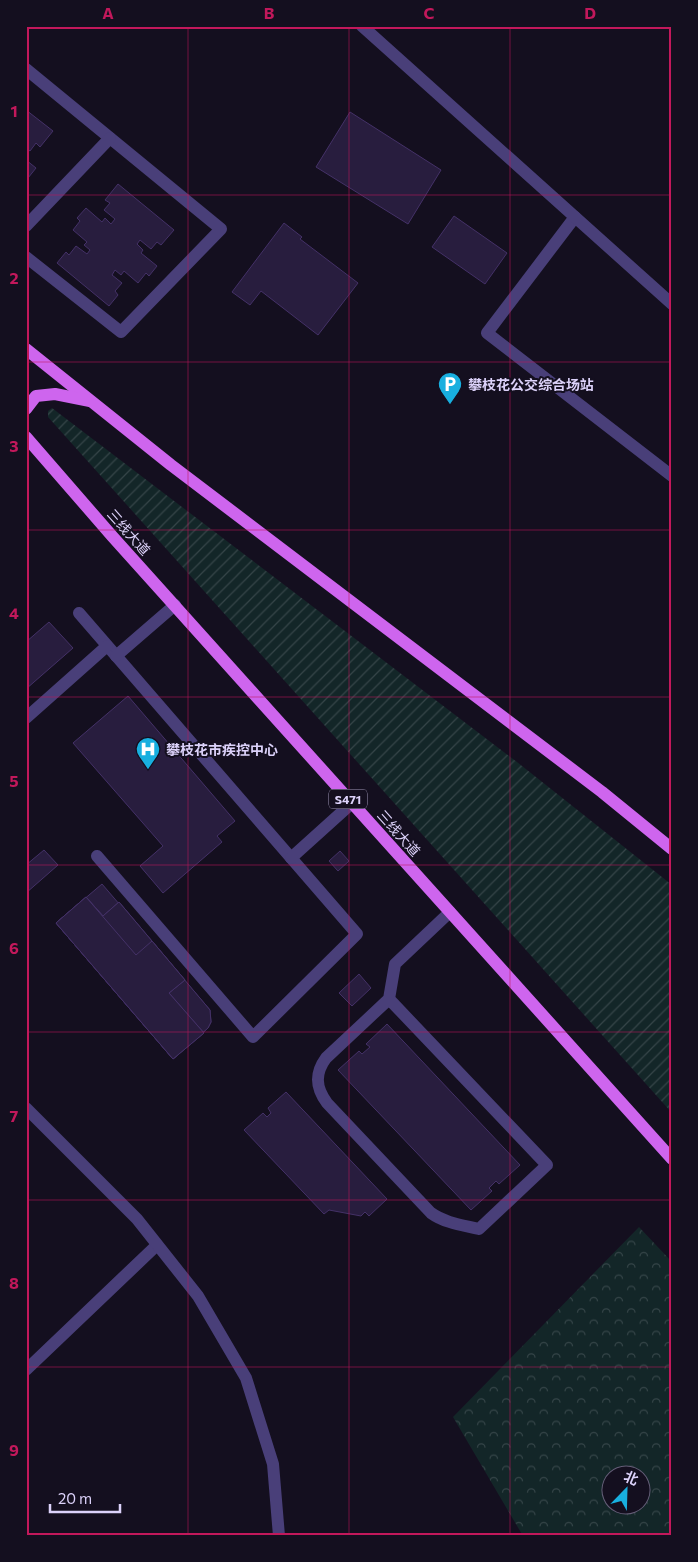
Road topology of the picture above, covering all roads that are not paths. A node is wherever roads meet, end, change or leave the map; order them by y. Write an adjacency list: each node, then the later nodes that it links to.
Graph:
1 (362, 26): 4 (street)
2 (26, 70): 3 (street)
3 (110, 138): 5 (street); 6 (street)
4 (575, 217): 7 (street); 13 (street)
5 (26, 226)
6 (26, 257)
7 (672, 304)
8 (26, 349): 9 (main road)
9 (92, 402): 10 (main road); 20 (main road)
10 (26, 409)
11 (26, 429): 12 (main road)
12 (29, 440): 14 (main road, 三线大道 / S471)
13 (672, 476)
14 (174, 605): 17 (street); 19 (main road, 三线大道 / S471)
15 (79, 613): 16 (street)
16 (107, 646): 17 (street); 18 (street)
17 (116, 656): 22 (street)
18 (26, 718)
19 (352, 802): 22 (street); 23 (main road, 三线大道 / S471)
20 (672, 849)
21 (97, 856): 22 (street)
22 (291, 858)
23 (450, 912): 24 (street); 26 (main road, 三线大道 / S471)
24 (389, 999): 24 (street)
25 (26, 1108): 27 (street)
26 (672, 1159)
27 (157, 1245): 28 (street); 29 (street)
28 (26, 1370)
29 (279, 1536)

